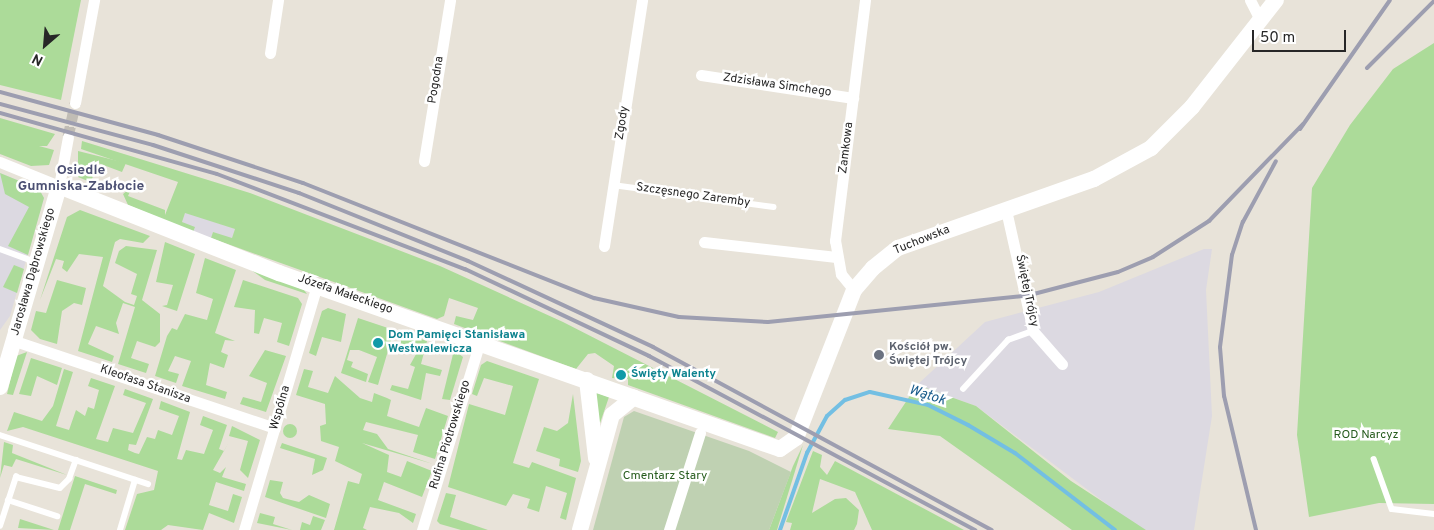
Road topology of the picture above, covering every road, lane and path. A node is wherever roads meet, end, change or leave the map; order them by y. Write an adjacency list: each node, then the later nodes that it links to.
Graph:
1 (94, 0): 12 (street)
2 (278, 0): 9 (street)
3 (450, 0): 14 (street, Pogodna)
4 (642, 0): 16 (street, Zgody)
5 (865, 0): 11 (street, Zamkowa)
6 (1250, 0): 8 (street)
7 (1276, 0): 8 (street, Tuchowska)
8 (1260, 20): 19 (street, Tuchowska)
9 (270, 53)
10 (701, 75): 11 (street, Zdzisława Simchego)
11 (854, 98): 23 (street, Zamkowa)
12 (75, 103)
13 (68, 137): 17 (street)
14 (424, 160)
15 (0, 162): 17 (street)
16 (613, 185): 18 (lane, Szczęsnego Zaremby); 21 (street, Zgody)
17 (59, 186): 24 (street, Jarosława Dąbrowskiego); 25 (street, Józefa Małeckiego)
18 (774, 207)
19 (1006, 210): 26 (street, Tuchowska); 27 (street, Świętej Trójcy)
20 (704, 242): 23 (street)
21 (604, 246)
22 (0, 249): 24 (lane)
23 (836, 257): 26 (street, Zamkowa)
24 (37, 263): 28 (street, Jarosława Dąbrowskiego)
25 (317, 285): 29 (street, Józefa Małeckiego); 35 (street, Wspólna)
26 (854, 290): 34 (street, Tuchowska)
27 (1033, 331): 30 (street, Świętej Trójcy); 33 (lane)
28 (15, 341): 32 (street, Jarosława Dąbrowskiego); 35 (street, Kleofasa Stanisza)
29 (480, 341): 31 (street, Józefa Małeckiego); 49 (street, Rufina Piotrowskiego)
30 (1062, 364)
31 (587, 380): 34 (street, Józefa Małeckiego); 40 (street)
32 (0, 387)
33 (963, 389)
34 (634, 397): 40 (street)
35 (275, 428): 48 (street, Wspólna)
36 (700, 433): 51 (street)
37 (0, 435): 39 (lane)
38 (1374, 459): 44 (lane)
39 (76, 460): 41 (lane); 43 (lane)
40 (597, 466): 50 (street)
41 (135, 480): 42 (lane); 47 (lane)
42 (148, 484)
43 (8, 500): 45 (lane); 46 (lane)
44 (1434, 514)
45 (57, 516)
46 (0, 526)
47 (120, 530)
48 (244, 530)
49 (422, 530)
50 (580, 530)
51 (669, 530)

